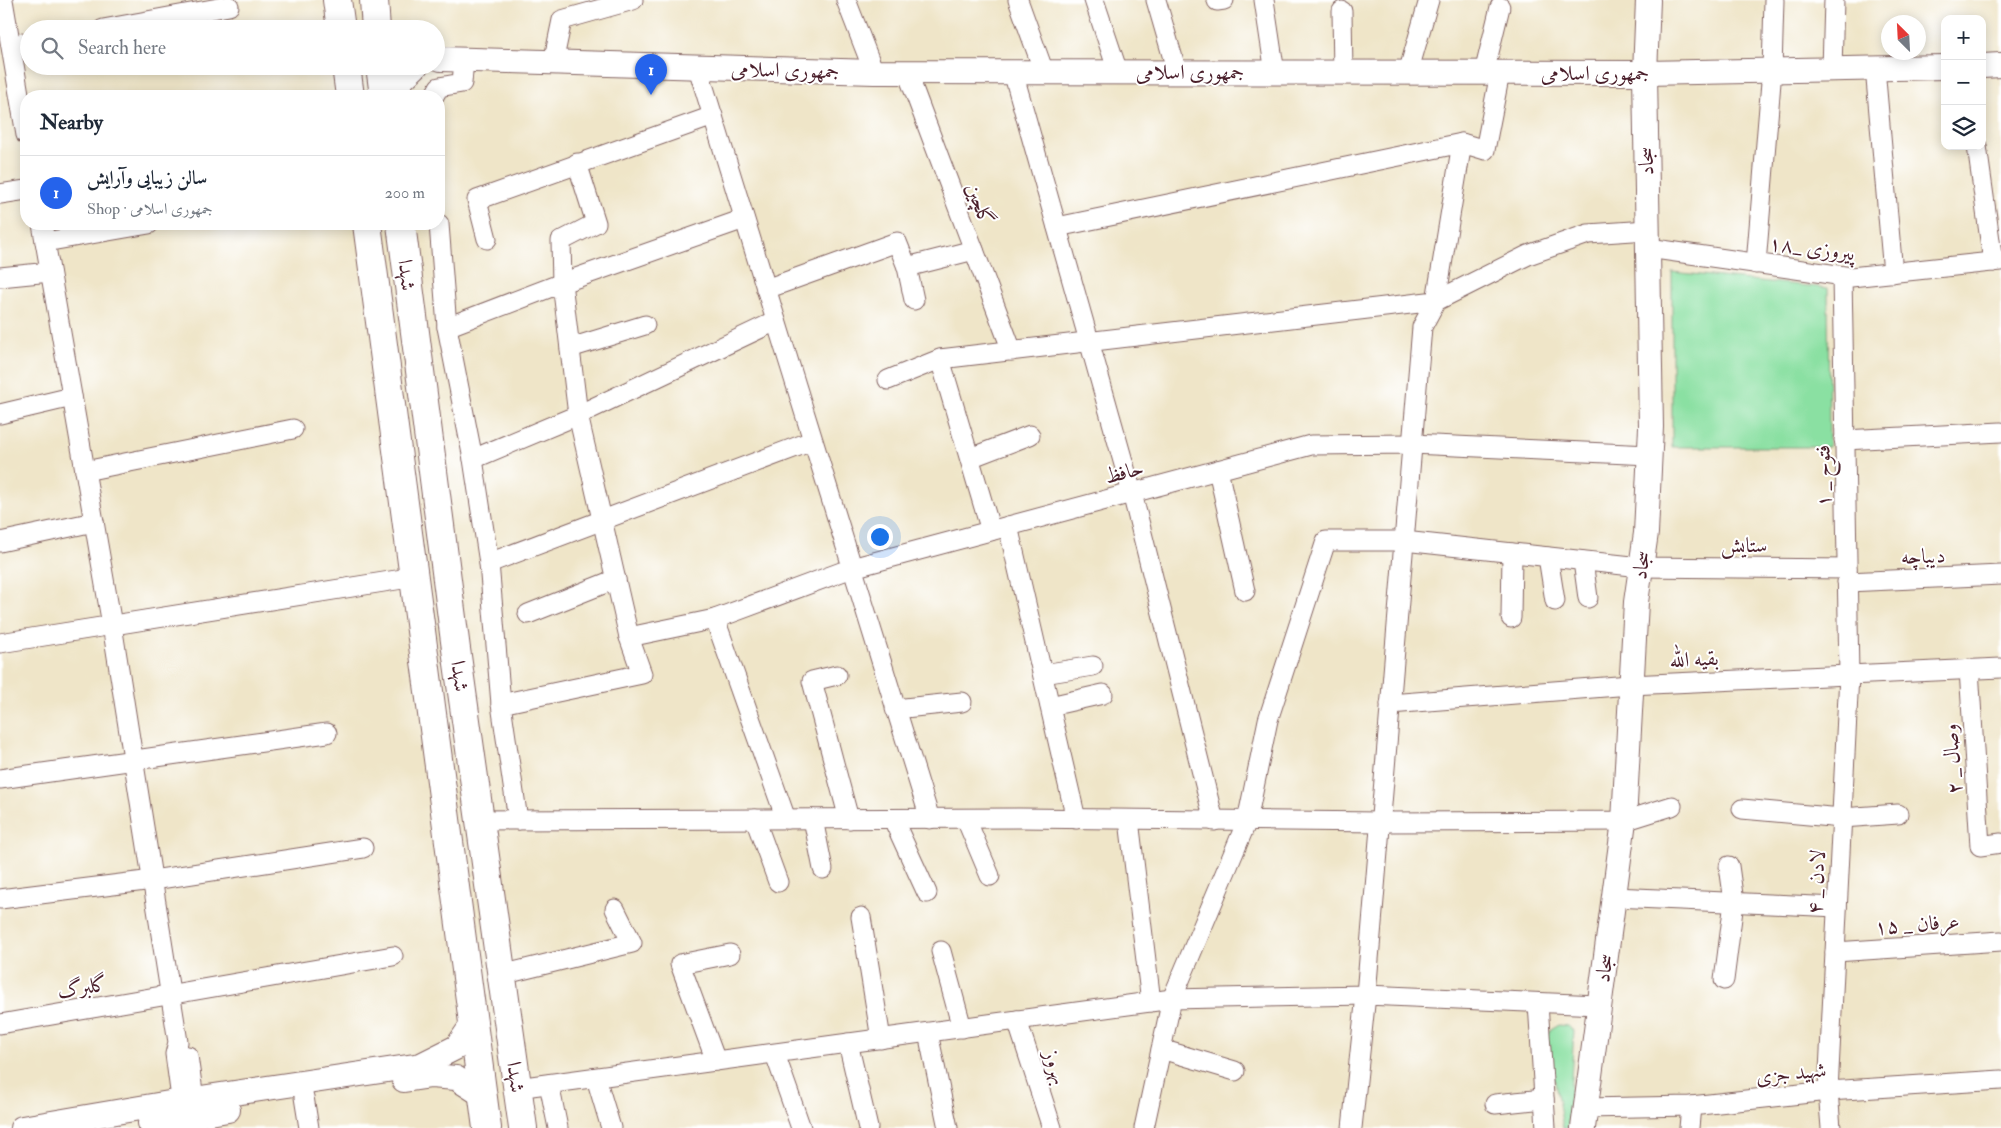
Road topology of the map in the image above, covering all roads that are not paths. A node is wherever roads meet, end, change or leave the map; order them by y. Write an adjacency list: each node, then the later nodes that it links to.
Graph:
1 (3, 0): 19 (street)
2 (337, 0): 18 (main road)
3 (633, 0): 13 (street)
4 (846, 0): 30 (street)
5 (1018, 0): 33 (street)
6 (1094, 0): 34 (street)
7 (1156, 0): 35 (street)
8 (1264, 0): 36 (street)
9 (1429, 0): 38 (street)
10 (1648, 0): 40 (street, سجاد)
11 (1774, 0): 29 (street)
12 (1834, 0): 28 (street)
13 (594, 5): 22 (street)
14 (229, 6): 17 (street)
15 (1500, 7): 39 (street)
16 (1342, 12): 37 (street)
17 (152, 20)
18 (339, 20)
19 (13, 53): 48 (street)
20 (445, 59): 22 (street, جمهوری اسلامی)
21 (445, 60): 47 (street)
22 (553, 63): 26 (street, جمهوری اسلامی)
23 (2001, 65): 24 (street)
24 (1986, 66)
25 (1941, 67): 27 (street, جمهوری اسلامی)
26 (698, 68): 30 (street, جمهوری اسلامی); 49 (street)
27 (1875, 68): 28 (street, جمهوری اسلامی); 69 (street)
28 (1832, 69): 29 (street, جمهوری اسلامی)
29 (1772, 70): 40 (street, جمهوری اسلامی); 66 (street)
30 (874, 72): 31 (street, جمهوری اسلامی)
31 (907, 72): 32 (street, جمهوری اسلامی); 64 (street, گلچین)
32 (1013, 72): 33 (street, جمهوری اسلامی); 56 (street)
33 (1044, 72): 34 (street, جمهوری اسلامی)
34 (1118, 72): 35 (street, جمهوری اسلامی)
35 (1178, 72): 36 (street, جمهوری اسلامی)
36 (1275, 73): 37 (street, جمهوری اسلامی)
37 (1343, 73): 38 (street, جمهوری اسلامی)
38 (1408, 73): 39 (street, جمهوری اسلامی)
39 (1492, 73): 40 (street, جمهوری اسلامی); 50 (street)
40 (1645, 73): 63 (street, سجاد)
41 (347, 75): 44 (main road)
42 (381, 75): 45 (main road)
43 (407, 75): 46 (street)
44 (349, 90)
45 (383, 90)
46 (393, 90)
47 (437, 90)
48 (20, 97)
49 (712, 116): 52 (street); 55 (street)
50 (1462, 143): 56 (street); 75 (street)
51 (1978, 150): 65 (street)
52 (577, 163): 62 (street); 72 (street)
53 (20, 191): 54 (street)
54 (0, 194)
55 (744, 219): 72 (street); 73 (street)
56 (1057, 227): 79 (street)
57 (79, 230): 61 (street)
58 (368, 230): 99 (main road, شهدا)
59 (402, 230): 96 (main road, شهدا)
60 (439, 230): 78 (street)
61 (44, 233): 68 (street)
62 (487, 238)
63 (1648, 239): 66 (street, پیروزی _۱۸); 75 (street, پیروزی _۱۸); 93 (street, سجاد)
64 (974, 250): 67 (street); 81 (street, گلچین)
65 (1997, 261): 69 (street, پیروزی _۱۸)
66 (1756, 264): 70 (street, پیروزی _۱۸)
67 (908, 268): 73 (street); 74 (street)
68 (50, 272): 71 (street); 84 (street)
69 (1893, 273): 70 (street, پیروزی _۱۸)
70 (1842, 276): 90 (street, فتوح _ ۱)
71 (0, 277)
72 (562, 283): 78 (street); 80 (street)
73 (766, 289): 76 (street)
74 (914, 300)
75 (1436, 301): 79 (street, پیروزی _۱۸); 92 (street)
76 (776, 321): 86 (street); 91 (street)
77 (645, 326): 80 (street)
78 (447, 327): 95 (street)
79 (1089, 342): 81 (street, پیروزی _۱۸); 100 (street)
80 (570, 348): 86 (street)
81 (1012, 351): 82 (street, پیروزی _۱۸)
82 (940, 359): 83 (street, پیروزی _۱۸); 94 (street)
83 (888, 380)
84 (72, 397): 85 (street); 98 (street)
85 (0, 414)
86 (578, 415): 95 (street); 101 (street)
87 (293, 429): 98 (street)
88 (2001, 432): 90 (street)
89 (1030, 435): 94 (street)
90 (1844, 440): 112 (street, فتوح _ ۱)
91 (812, 441): 101 (street); 111 (street)
92 (1412, 444): 93 (street, حافظ); 97 (street, حافظ); 104 (street)
93 (1650, 455): 110 (street, سجاد)
94 (970, 458): 103 (street)
95 (473, 459): 109 (street)
96 (433, 469): 99 (main road); 153 (main road, شهدا)
97 (1218, 470): 100 (street, حافظ); 116 (street)
98 (85, 471): 102 (street)
99 (401, 474): 114 (main road, شهدا)
100 (1132, 493): 103 (street, حافظ); 156 (street)
101 (602, 520): 109 (street); 115 (street)
102 (94, 522): 105 (street); 122 (street)
103 (1000, 528): 111 (street, حافظ); 128 (street)
104 (1404, 541): 106 (street, ستایش); 135 (street); 157 (street, ستایش)
105 (0, 542)
106 (1512, 553): 107 (street, ستایش); 120 (street)
107 (1548, 557): 108 (street, ستایش); 118 (street)
108 (1583, 560): 110 (street, ستایش); 117 (street)
109 (489, 563): 134 (street)
110 (1641, 567): 112 (street, ستایش); 131 (street, سجاد)
111 (852, 568): 121 (street, حافظ); 137 (street)
112 (1847, 575): 113 (street, دیباچه); 130 (street, فتوح _ ۱)
113 (2001, 575)
114 (415, 577): 122 (street); 189 (main road, شهدا)
115 (616, 579): 119 (street); 123 (street)
116 (1245, 591)
117 (1588, 598)
118 (1555, 601)
119 (528, 614)
120 (1511, 618)
121 (715, 619): 123 (street, حافظ); 148 (street)
122 (112, 625): 124 (street); 139 (street)
123 (629, 637): 134 (street)
124 (0, 643)
125 (1093, 666): 128 (street)
126 (2001, 668): 127 (street, بقیه الله)
127 (1969, 669): 130 (street, بقیه الله); 160 (street, وصال _ ۲)
128 (1043, 674): 136 (street)
129 (837, 675): 150 (street)
130 (1849, 675): 131 (street, بقیه الله); 146 (street, لادن _ ۴)
131 (1630, 685): 135 (street, بقیه الله); 158 (street, سجاد)
132 (1103, 694): 136 (street)
133 (962, 702): 137 (street)
134 (501, 704): 154 (street)
135 (1390, 704): 159 (street)
136 (1050, 706): 152 (street)
137 (895, 709): 144 (street)
138 (326, 733): 139 (street)
139 (133, 759): 140 (street); 165 (street)
140 (0, 779)
141 (1672, 806): 158 (street)
142 (1742, 809): 146 (street)
143 (1898, 814): 146 (street)
144 (930, 818): 145 (street); 151 (street)
145 (966, 818): 152 (street); 164 (street)
146 (1842, 818): 171 (street, لادن _ ۴)
147 (756, 819): 148 (street); 154 (street); 166 (street)
148 (786, 819): 149 (street)
149 (813, 819): 150 (street); 163 (street)
150 (848, 819): 151 (street)
151 (893, 819): 167 (street)
152 (1076, 819): 155 (street)
153 (480, 820): 154 (street); 179 (main road, شهدا)
154 (518, 820)
155 (1129, 820): 156 (street); 184 (street)
156 (1214, 820): 157 (street)
157 (1247, 821): 159 (street); 183 (street)
158 (1624, 821): 159 (street); 168 (street, سجاد)
159 (1380, 822): 181 (street)
160 (2001, 843)
161 (363, 848): 165 (street)
162 (1729, 866): 170 (street)
163 (823, 869)
164 (990, 876)
165 (153, 880): 169 (street); 182 (street)
166 (778, 882)
167 (927, 893)
168 (1614, 897): 170 (street); 186 (street, سجاد)
169 (0, 899)
170 (1734, 902): 171 (street); 180 (street)
171 (1837, 907): 176 (street, لادن _ ۴)
172 (616, 909): 179 (street)
173 (861, 917): 192 (street)
174 (2001, 941): 176 (street, عرفان _ ۱۵)
175 (941, 951): 190 (street)
176 (1835, 952): 203 (street, لادن _ ۴)
177 (730, 954): 196 (street)
178 (393, 956): 182 (street, گلبرگ)
179 (501, 975): 201 (main road, شهدا)
180 (1724, 980)
181 (1366, 995): 183 (street); 185 (street); 223 (street)
182 (171, 996): 188 (street, گلبرگ); 208 (street)
183 (1172, 999): 184 (street); 194 (street)
184 (1151, 1002): 187 (street)
185 (1538, 1003): 186 (street); 205 (street)
186 (1598, 1005): 209 (street, سجاد)
187 (1017, 1020): 190 (street); 221 (street, بهروز)
188 (0, 1024)
189 (472, 1025): 202 (street); 204 (main road, شهدا)
190 (962, 1028): 191 (street)
191 (928, 1033): 192 (street); 220 (street)
192 (881, 1039): 193 (street)
193 (848, 1043): 195 (street); 219 (street)
194 (1161, 1050): 197 (street); 222 (street)
195 (775, 1054): 196 (street); 218 (street)
196 (716, 1062): 198 (street)
197 (1235, 1071)
198 (596, 1078): 200 (street); 217 (street)
199 (2001, 1080): 203 (street, شهید جزی)
200 (549, 1084): 201 (street); 216 (street)
201 (517, 1088): 215 (main road, شهدا)
202 (315, 1090): 204 (street); 208 (street); 213 (street)
203 (1828, 1091): 207 (street, شهید جزی); 226 (street, لادن _ ۴)
204 (481, 1094): 214 (main road, شهدا)
205 (1544, 1099): 206 (street); 224 (street)
206 (1495, 1104)
207 (1691, 1106): 209 (street, شهید جزی); 225 (street)
208 (189, 1108): 210 (street); 212 (street)
209 (1584, 1118)
210 (59, 1125): 211 (street)
211 (22, 1128)
212 (121, 1128)
213 (309, 1128)
214 (487, 1128)
215 (523, 1128)
216 (558, 1128)
217 (611, 1128)
218 (801, 1128)
219 (868, 1128)
220 (948, 1128)
221 (1052, 1128)
222 (1144, 1128)
223 (1352, 1128)
224 (1546, 1128)
225 (1689, 1128)
226 (1831, 1128)

